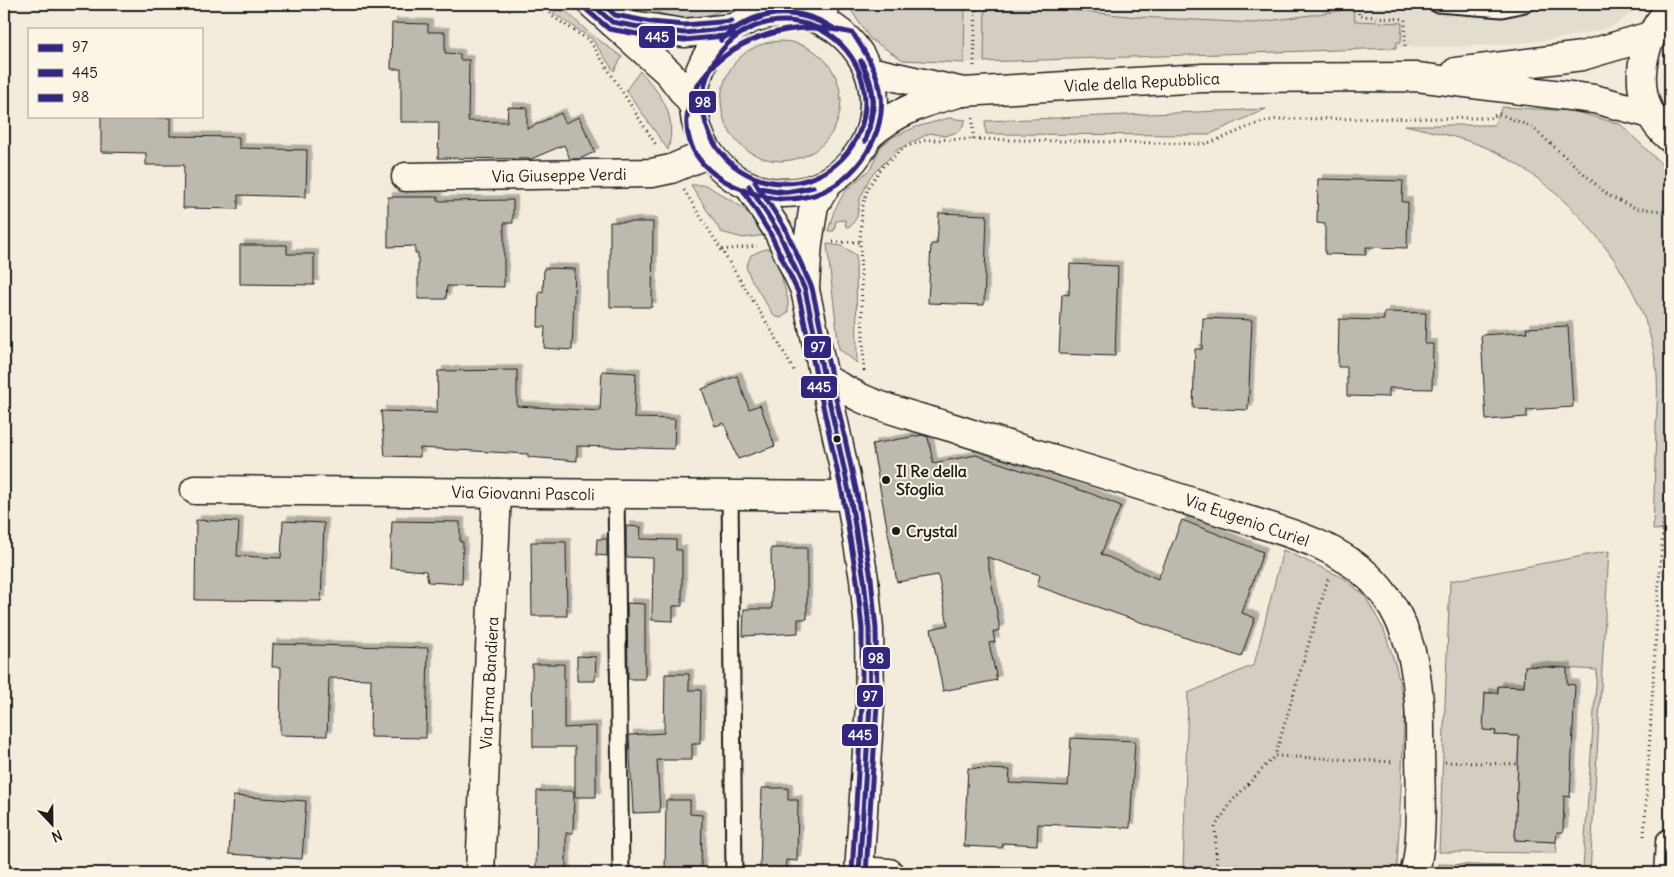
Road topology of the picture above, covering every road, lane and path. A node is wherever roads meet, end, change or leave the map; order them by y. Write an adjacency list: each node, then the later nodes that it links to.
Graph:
1 (545, 4): 24 (path)
2 (592, 4): 10 (street)
3 (976, 4): 14 (path)
4 (1437, 4): 5 (lane)
5 (1525, 4)
6 (1358, 8): 13 (path)
7 (774, 9): 9 (street); 11 (street)
8 (1670, 9): 12 (street)
9 (832, 16): 15 (street)
10 (612, 22): 11 (street); 18 (street)
11 (733, 28): 18 (street)
12 (1650, 36): 16 (street, Viale della Repubblica); 19 (street)
13 (1405, 47)
14 (974, 66)
15 (869, 71): 17 (street, Viale della Repubblica); 21 (street)
16 (1417, 77): 17 (street, Viale della Repubblica); 19 (street, Viale della Repubblica)
17 (963, 92): 21 (street)
18 (694, 106): 25 (street)
19 (1651, 114): 22 (street)
20 (973, 120): 23 (path)
21 (868, 136): 27 (street)
22 (1670, 138)
23 (973, 139): 29 (path); 31 (path)
24 (660, 152)
25 (708, 153): 26 (street, Via Giuseppe Verdi); 28 (street)
26 (406, 177)
27 (829, 181): 28 (street); 34 (street)
28 (749, 186): 34 (street)
29 (1670, 212)
30 (825, 242): 31 (path)
31 (860, 242): 35 (path)
32 (760, 246): 33 (path)
33 (722, 250)
34 (805, 290): 36 (street)
35 (864, 376)
36 (825, 379): 42 (street); 56 (street, Via Eugenio Curiel)
37 (1670, 440): 49 (path)
38 (195, 490): 39 (street, Via Giovanni Pascoli)
39 (497, 493): 40 (street, Via Giovanni Pascoli); 51 (street, Via Irma Bandiera)
40 (616, 494): 41 (street, Via Giovanni Pascoli); 52 (lane)
41 (730, 494): 42 (street, Via Giovanni Pascoli); 53 (lane)
42 (850, 496): 50 (street)
43 (1331, 570): 44 (path)
44 (1275, 756): 45 (path); 55 (path)
45 (1402, 762)
46 (1442, 762): 47 (path)
47 (1518, 764)
48 (1670, 843): 57 (street)
49 (1644, 844)
50 (860, 872): 54 (street)
51 (480, 873)
52 (621, 873)
53 (734, 873)
54 (889, 873)
55 (1217, 873)
56 (1414, 873)
57 (1668, 873)

